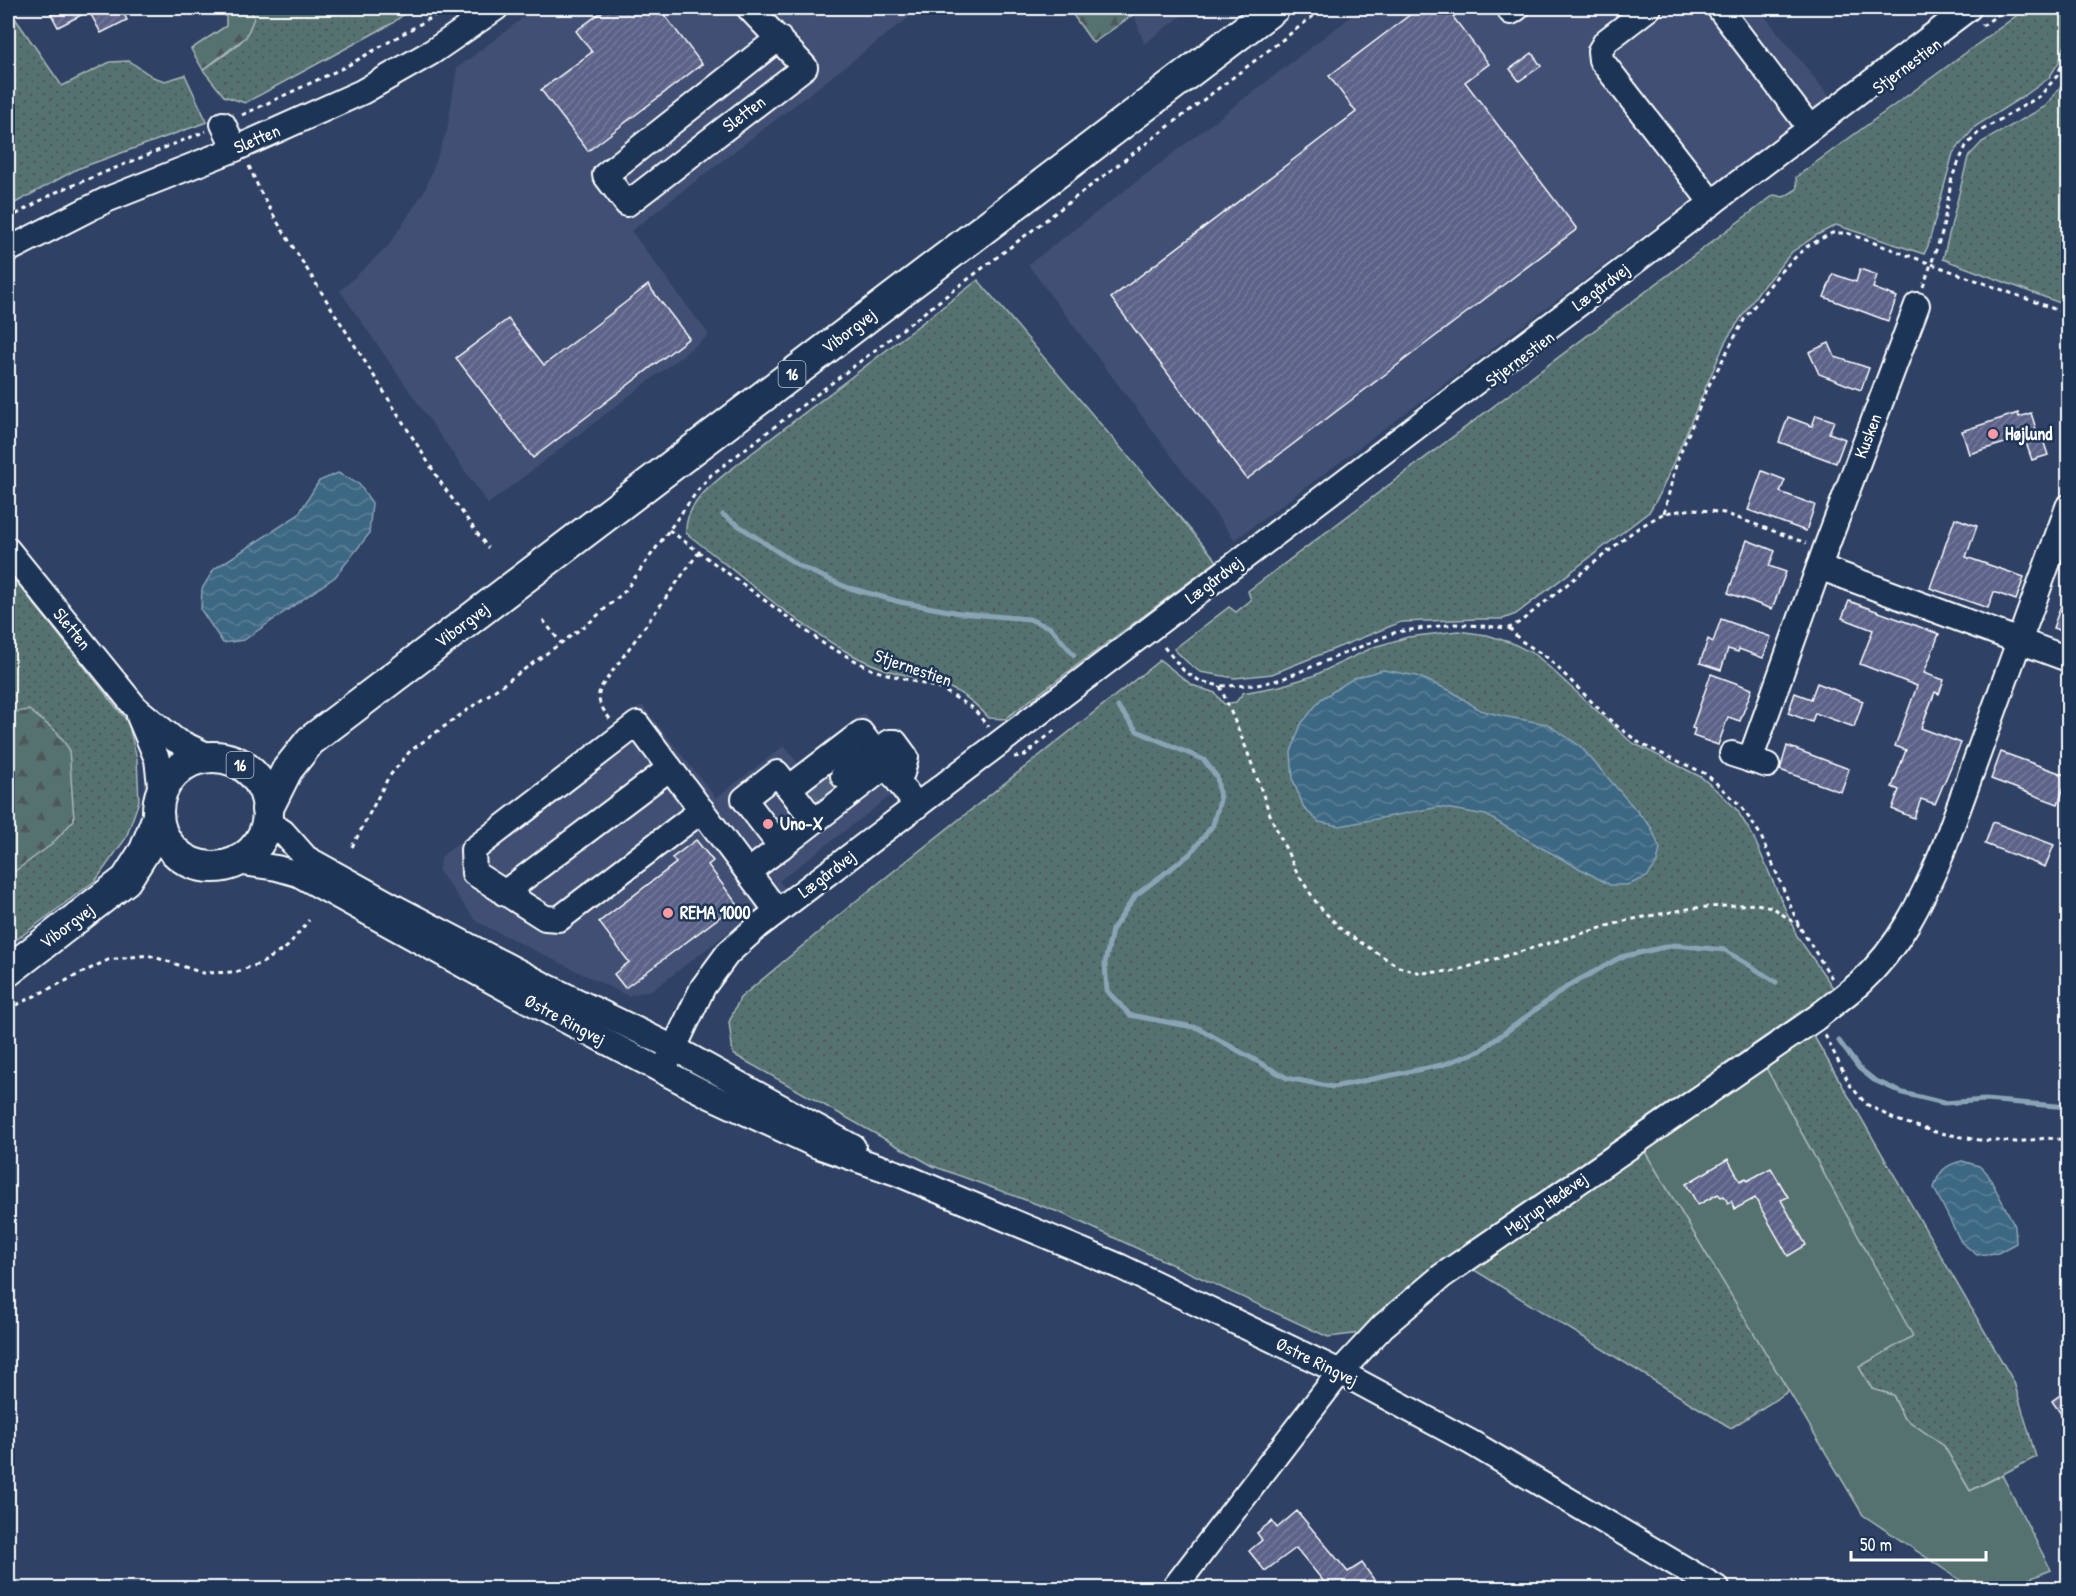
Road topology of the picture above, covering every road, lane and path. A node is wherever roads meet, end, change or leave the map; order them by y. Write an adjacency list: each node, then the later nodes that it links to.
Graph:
1 (495, 8): 13 (street, Sletten)
2 (749, 8): 9 (street, Sletten)
3 (1274, 8): 36 (main road, Viborgvej / 16)
4 (1324, 8): 21 (path)
5 (1649, 8): 14 (street)
6 (1719, 8): 12 (street)
7 (2007, 8): 8 (path)
8 (1976, 17): 12 (street, Lægårdvej)
9 (779, 38): 9 (street, Sletten)
10 (2068, 51): 16 (path)
11 (223, 124): 13 (street)
12 (1810, 128): 14 (street, Lægårdvej)
13 (238, 148): 15 (street, Sletten); 22 (path)
14 (1712, 203): 37 (street, Lægårdvej)
15 (8, 250)
16 (1931, 264): 17 (path); 18 (path); 20 (path)
17 (1917, 305): 25 (street, Kusken)
18 (2068, 314)
19 (2068, 507): 28 (street)
20 (1664, 513): 25 (path); 27 (path)
21 (669, 530): 24 (path, Stjernestien); 29 (path)
22 (488, 548)
23 (8, 550): 33 (street, Sletten)
24 (699, 552): 35 (path); 37 (path, Stjernestien)
25 (1822, 559): 28 (street); 39 (street, Kusken)
26 (543, 620): 29 (path)
27 (1509, 628): 32 (path); 58 (path)
28 (2019, 641): 31 (street); 60 (street, Mejrup Hedevej)
29 (561, 643): 49 (path)
30 (1164, 646): 32 (path)
31 (2068, 659)
32 (1220, 686): 58 (path)
33 (136, 708): 38 (street, Sletten); 45 (street, Sletten)
34 (1061, 724): 37 (path, Stjernestien)
35 (624, 734): 41 (street); 55 (street)
36 (310, 741): 38 (main road, Viborgvej / 16); 47 (main road, Viborgvej / 16)
37 (1000, 743): 46 (street, Lægårdvej)
38 (221, 759): 45 (main road, 16); 47 (main road, 16)
39 (1750, 760)
40 (886, 765): 42 (street); 44 (street); 44 (street); 46 (street)
41 (670, 768): 48 (street); 55 (street)
42 (843, 776)
43 (744, 799): 44 (street); 48 (street); 50 (street)
44 (806, 803): 50 (street)
45 (159, 805): 52 (main road); 54 (main road, Viborgvej / 16)
46 (917, 806): 56 (street, Lægårdvej)
47 (268, 816): 51 (main road, 16); 63 (street, Østre Ringvej)
48 (707, 817): 53 (street); 55 (street)
49 (352, 847)
50 (781, 847): 53 (street)
51 (236, 862): 52 (main road, 16); 64 (street, Østre Ringvej)
52 (195, 864): 54 (main road, Viborgvej / 16)
53 (748, 872): 56 (street)
54 (126, 880): 59 (main road, Viborgvej / 16)
55 (504, 893)
56 (777, 911): 63 (street, Lægårdvej)
57 (309, 920): 61 (path)
58 (1799, 926): 60 (path)
59 (8, 971)
60 (1843, 997): 62 (street, Mejrup Hedevej)
61 (8, 1009)
62 (1816, 1018): 65 (path); 67 (street, Mejrup Hedevej)
63 (674, 1048): 64 (street, Lægårdvej); 66 (street, Østre Ringvej)
64 (663, 1071): 66 (street, Østre Ringvej)
65 (2068, 1140)
66 (899, 1174): 67 (street, Østre Ringvej)
67 (1340, 1372): 68 (street, Mejrup Hedevej); 69 (street, Østre Ringvej)
68 (1174, 1588)
69 (1716, 1588)

